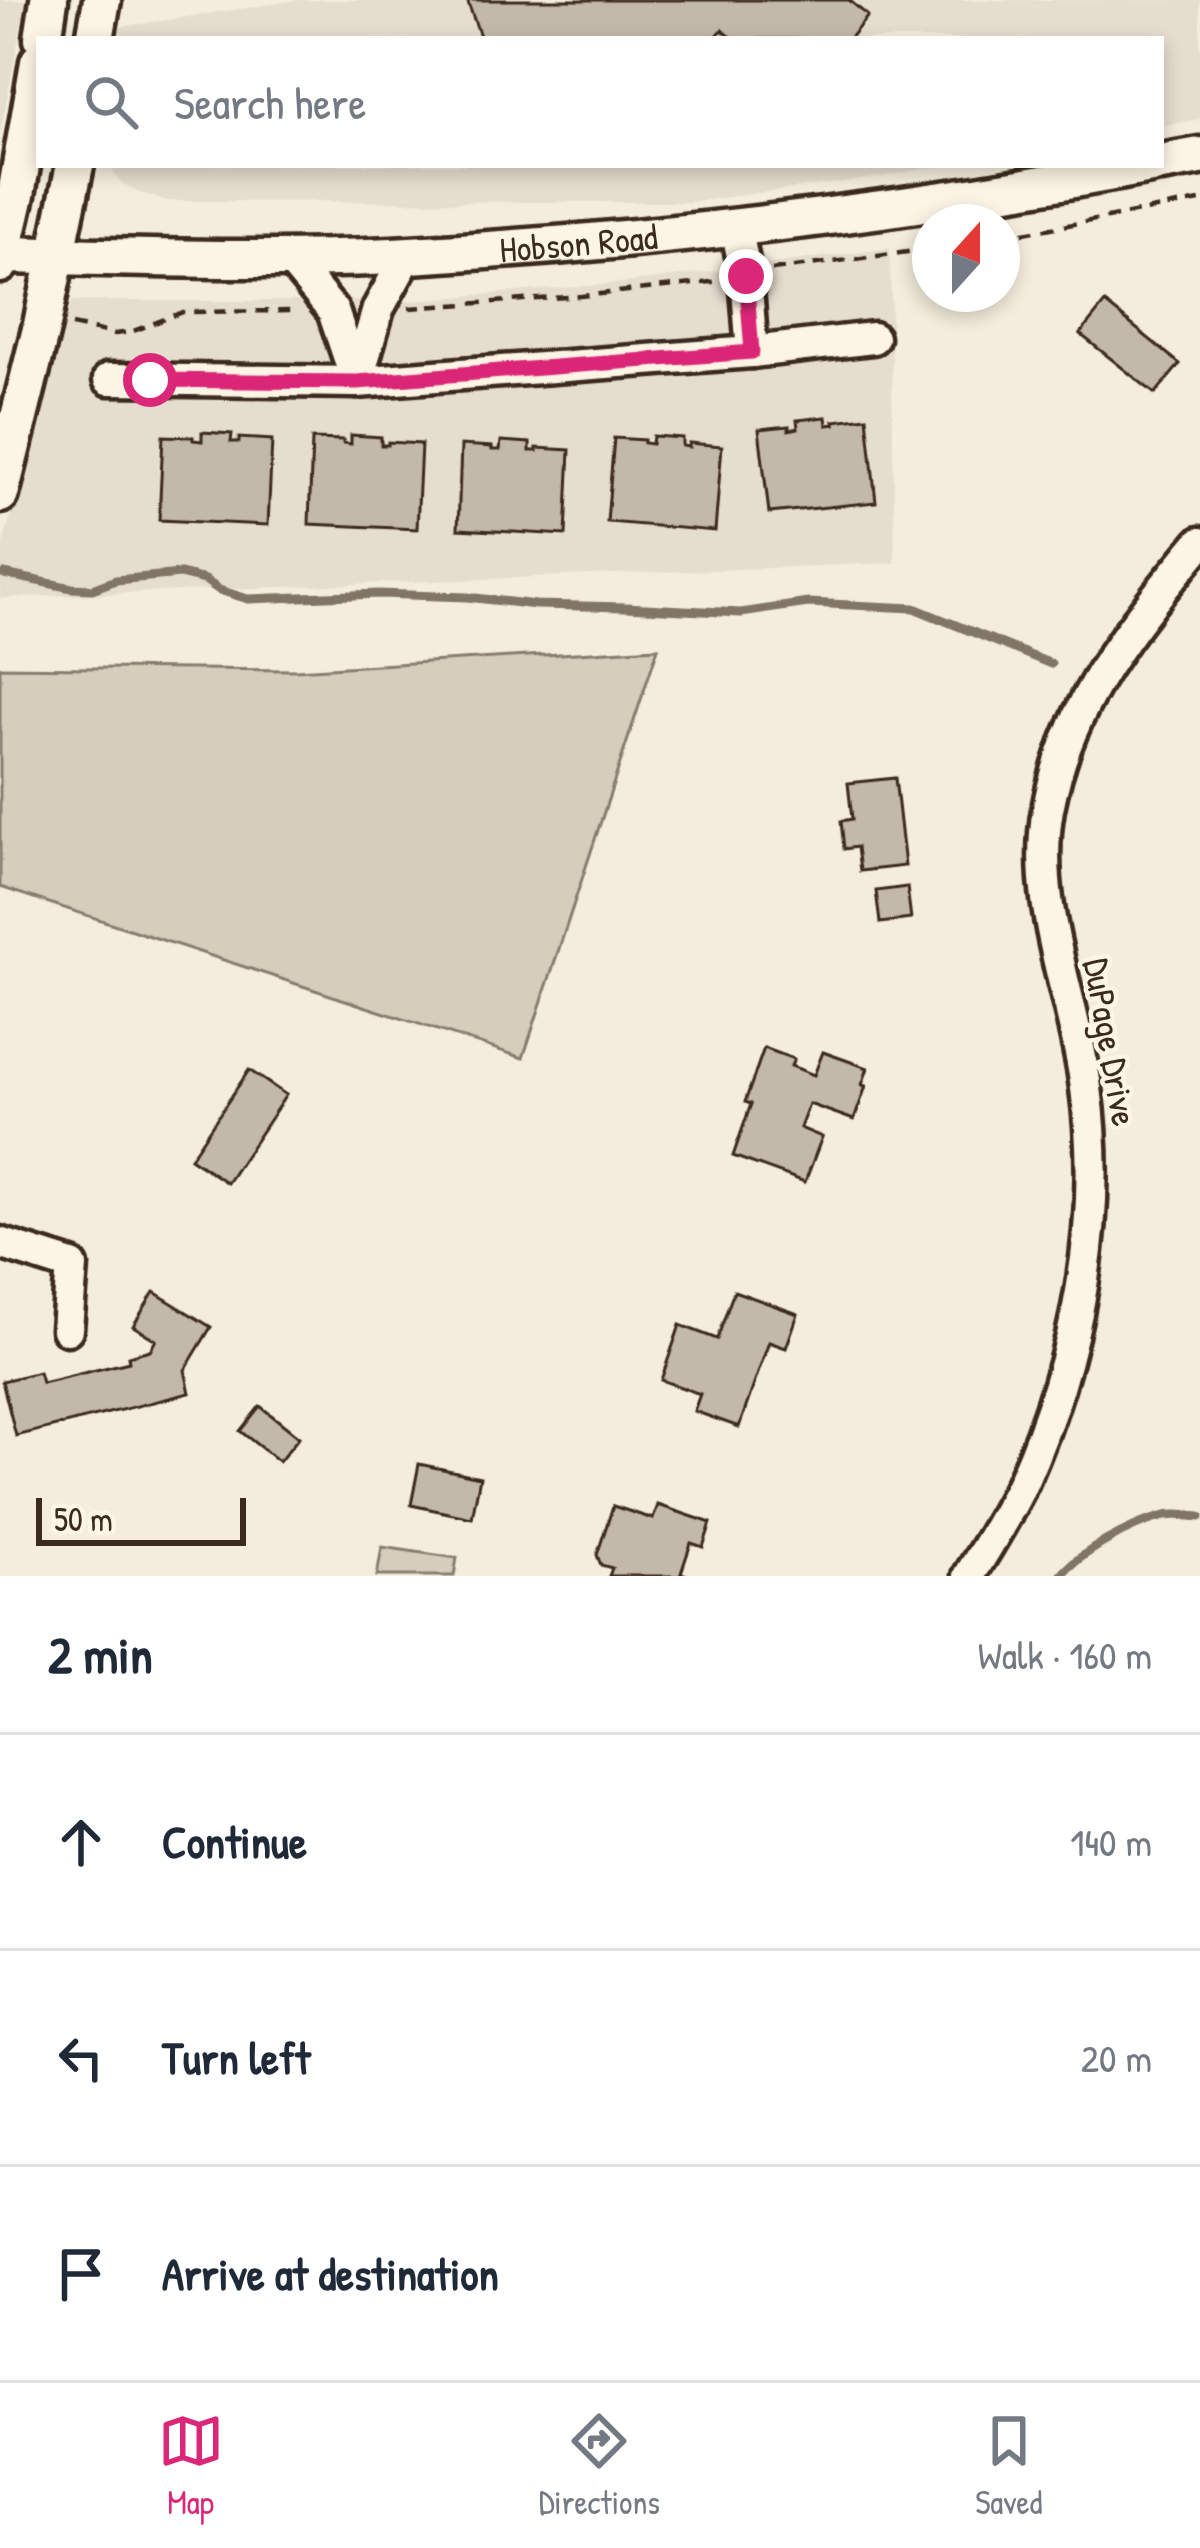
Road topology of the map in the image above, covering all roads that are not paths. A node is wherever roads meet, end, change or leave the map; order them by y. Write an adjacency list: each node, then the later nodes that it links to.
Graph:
1 (49, 0): 3 (main road)
2 (102, 0): 4 (main road)
3 (43, 36)
4 (96, 36)
5 (36, 69): 6 (main road)
6 (15, 119): 14 (main road)
7 (1200, 155): 8 (main road)
8 (1164, 162)
9 (74, 168): 12 (main road)
10 (1133, 168): 11 (main road, Hobson Road)
11 (736, 226): 13 (main road, Hobson Road); 17 (street)
12 (58, 255): 14 (main road, Hobson Road); 15 (main road, Hobson Road); 20 (main road)
13 (406, 256): 15 (main road, Hobson Road); 19 (street)
14 (1, 258)
15 (289, 259): 19 (street)
16 (873, 338): 17 (street)
17 (752, 352): 19 (street)
18 (109, 379): 19 (street)
19 (357, 382)
20 (0, 494)
21 (1200, 543): 24 (street, DuPage Drive)
22 (0, 1244): 23 (street)
23 (67, 1329)
24 (969, 1576)

